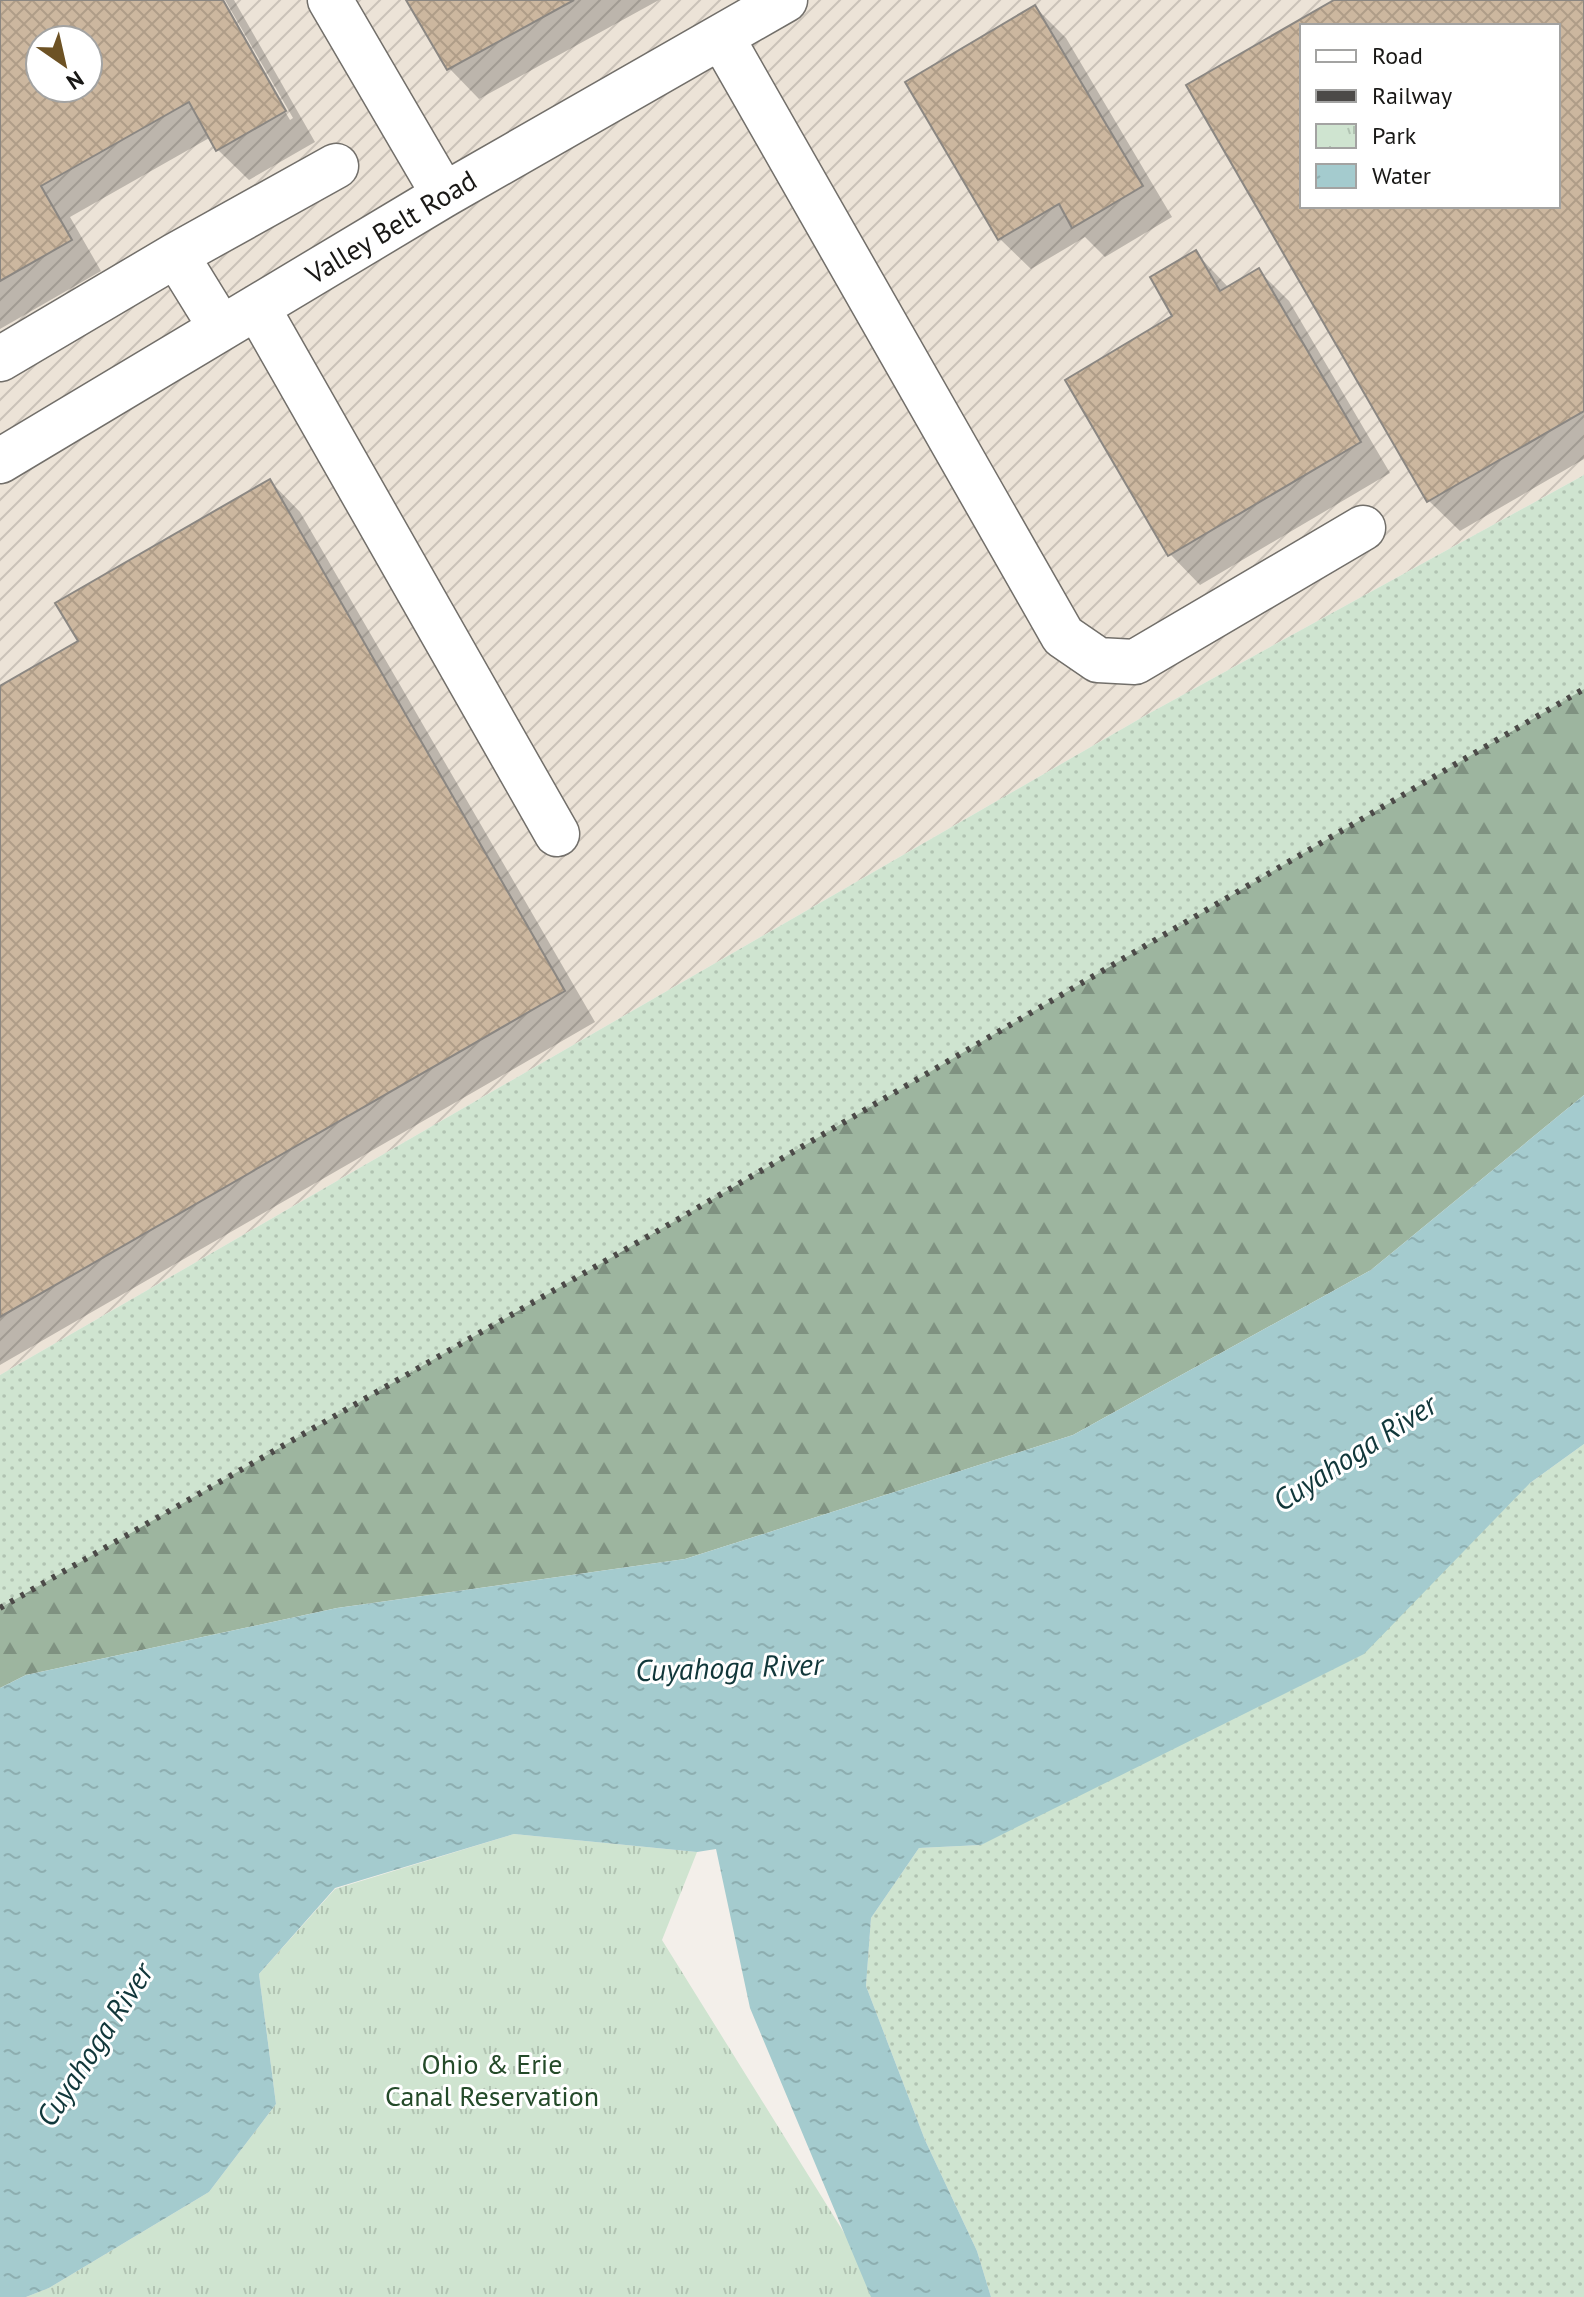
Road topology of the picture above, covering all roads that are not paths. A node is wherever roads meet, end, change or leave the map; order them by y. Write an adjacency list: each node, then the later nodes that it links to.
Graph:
1 (330, 0): 5 (street)
2 (785, 0): 3 (street, Valley Belt Road)
3 (722, 38): 5 (street, Valley Belt Road); 10 (street)
4 (336, 166): 6 (street)
5 (444, 195): 7 (street, Valley Belt Road)
6 (176, 255): 7 (street); 8 (street)
7 (239, 318): 9 (street, Valley Belt Road); 11 (street)
8 (0, 359)
9 (0, 461)
10 (1363, 528)
11 (557, 834)

